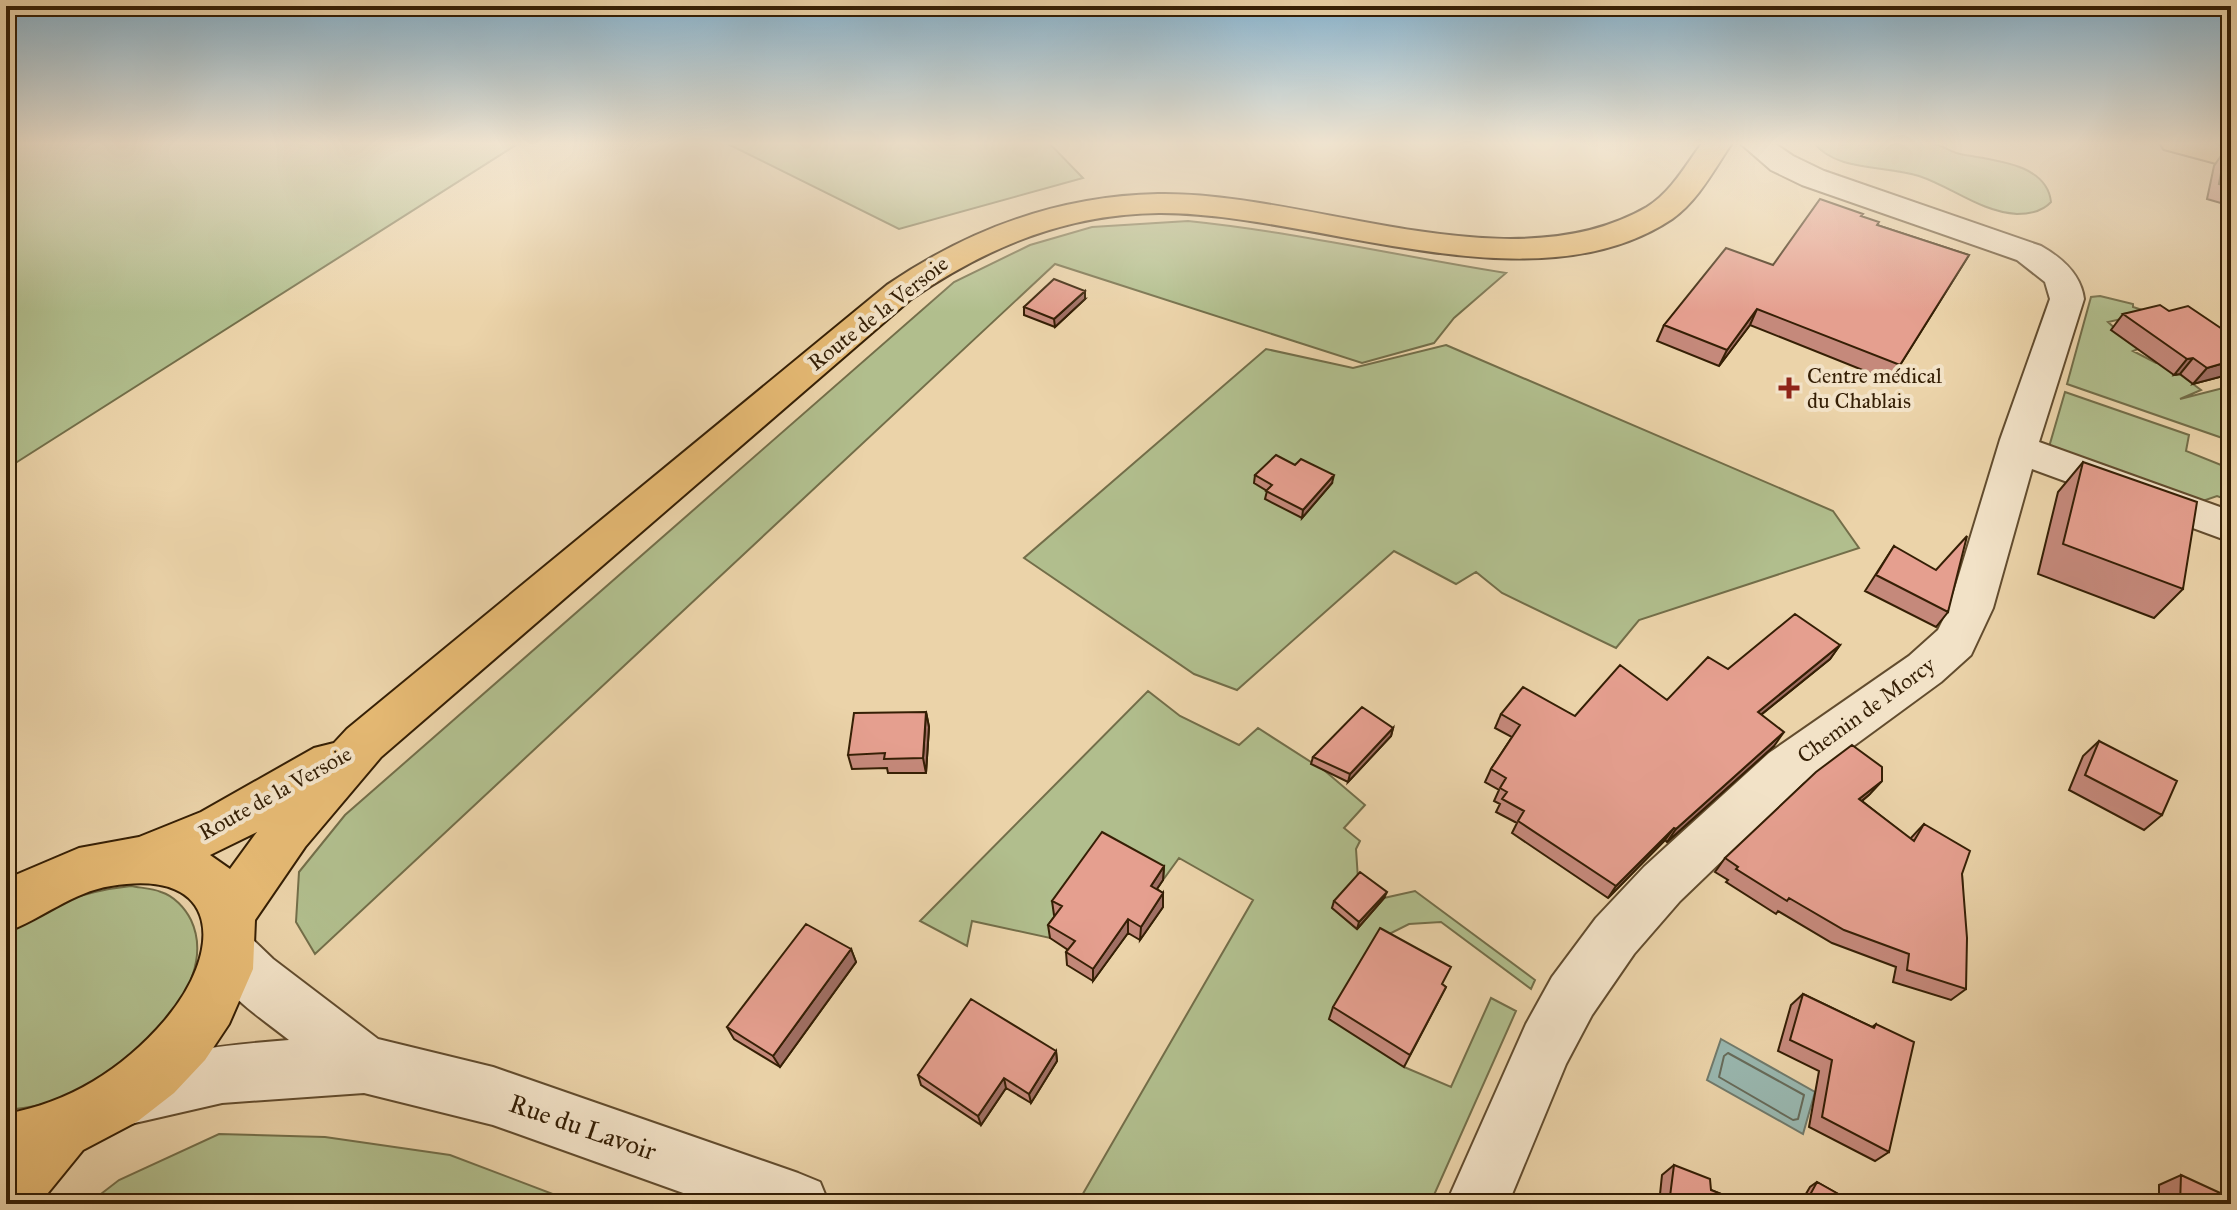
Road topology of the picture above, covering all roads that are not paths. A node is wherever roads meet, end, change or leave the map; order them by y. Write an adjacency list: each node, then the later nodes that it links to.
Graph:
1 (1674, 199): 5 (main road, Route de la Versoie)
2 (1876, 199): 3 (street, Chemin de Morcy)
3 (2018, 449): 4 (street); 15 (street, Chemin de Morcy)
4 (2231, 527)
5 (364, 743): 6 (main road, Route de la Versoie); 8 (main road, Route de la Versoie)
6 (142, 859): 7 (main road, Route de la Versoie); 8 (main road, Route de la Versoie)
7 (6, 908)
8 (229, 934): 9 (street, Rue du Lavoir); 10 (main road, Route de la Versoie)
9 (364, 1064): 10 (street, Rue du Lavoir); 14 (street, Rue du Lavoir)
10 (120, 1098): 11 (main road, Route de la Versoie)
11 (62, 1129): 12 (main road, Route de la Versoie); 13 (main road, Route de la Versoie)
12 (6, 1144)
13 (6, 1196)
14 (798, 1204)
15 (1477, 1204)

